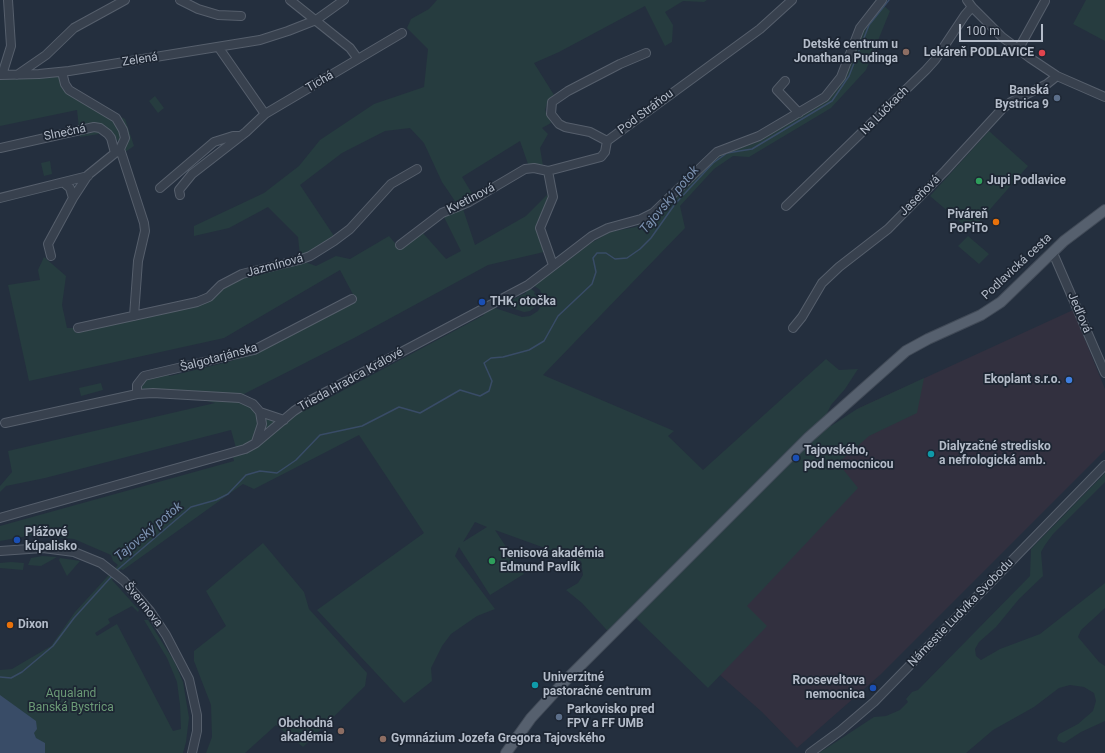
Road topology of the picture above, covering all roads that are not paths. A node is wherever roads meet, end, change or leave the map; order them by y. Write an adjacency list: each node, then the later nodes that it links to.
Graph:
1 (8, 0): 19 (street)
2 (125, 0): 20 (street)
3 (180, 0): 11 (street)
4 (290, 0): 12 (street)
5 (344, 0): 12 (street, Zelená)
6 (792, 0): 27 (street, Pod Stráňou)
7 (882, 0): 24 (street, Trieda Hradca Králové)
8 (968, 0): 10 (street)
9 (1045, 1): 15 (street)
10 (972, 7): 15 (street); 38 (street, Na Lúčkach)
11 (241, 16)
12 (316, 20): 14 (street, Zelená); 17 (street)
13 (402, 33): 17 (street, Tichá)
14 (219, 48): 18 (street, Zelená); 25 (street)
15 (1018, 50): 21 (street)
16 (646, 53): 27 (street, Pod Stráňou)
17 (358, 59): 25 (street, Tichá)
18 (62, 72): 20 (street, Zelená); 29 (street)
19 (1, 75): 20 (street, Zelená)
20 (17, 75)
21 (1057, 76): 23 (street); 47 (street, Jaseňová)
22 (785, 82): 24 (street)
23 (1105, 97)
24 (798, 113): 43 (street, Trieda Hradca Králové)
25 (265, 114): 26 (street, Tichá)
26 (241, 136): 34 (street); 35 (street, Tichá)
27 (607, 141): 31 (street, Kvetinová)
28 (0, 148): 29 (street, Slnečná)
29 (117, 151): 32 (street); 45 (street)
30 (417, 169): 45 (street, Jazmínová)
31 (548, 171): 40 (street, Kvetinová); 43 (street)
32 (88, 175): 33 (street); 37 (street)
33 (64, 183): 36 (street); 37 (street)
34 (160, 188)
35 (180, 195)
36 (0, 198)
37 (73, 198): 42 (street)
38 (786, 206)
39 (1105, 210): 41 (main road, Podlavická cesta)
40 (400, 245)
41 (1053, 253): 48 (street, Jedľová); 58 (main road, Podlavická cesta)
42 (51, 256)
43 (553, 265): 51 (street, Trieda Hradca Králové)
44 (352, 299): 49 (street, Šalgotarjánska)
45 (134, 316): 46 (street, Jazmínová)
46 (78, 328)
47 (793, 328)
48 (1105, 373)
49 (137, 394): 50 (street); 52 (street)
50 (260, 412): 51 (street); 53 (street)
51 (284, 420): 53 (street, Trieda Hradca Králové)
52 (5, 422)
53 (256, 444): 55 (street, Trieda Hradca Králové)
54 (1105, 465): 59 (street, Námestie Ludvíka Svobodu)
55 (0, 518)
56 (0, 552): 57 (street, Švermova)
57 (192, 753)
58 (506, 753)
59 (810, 753)

